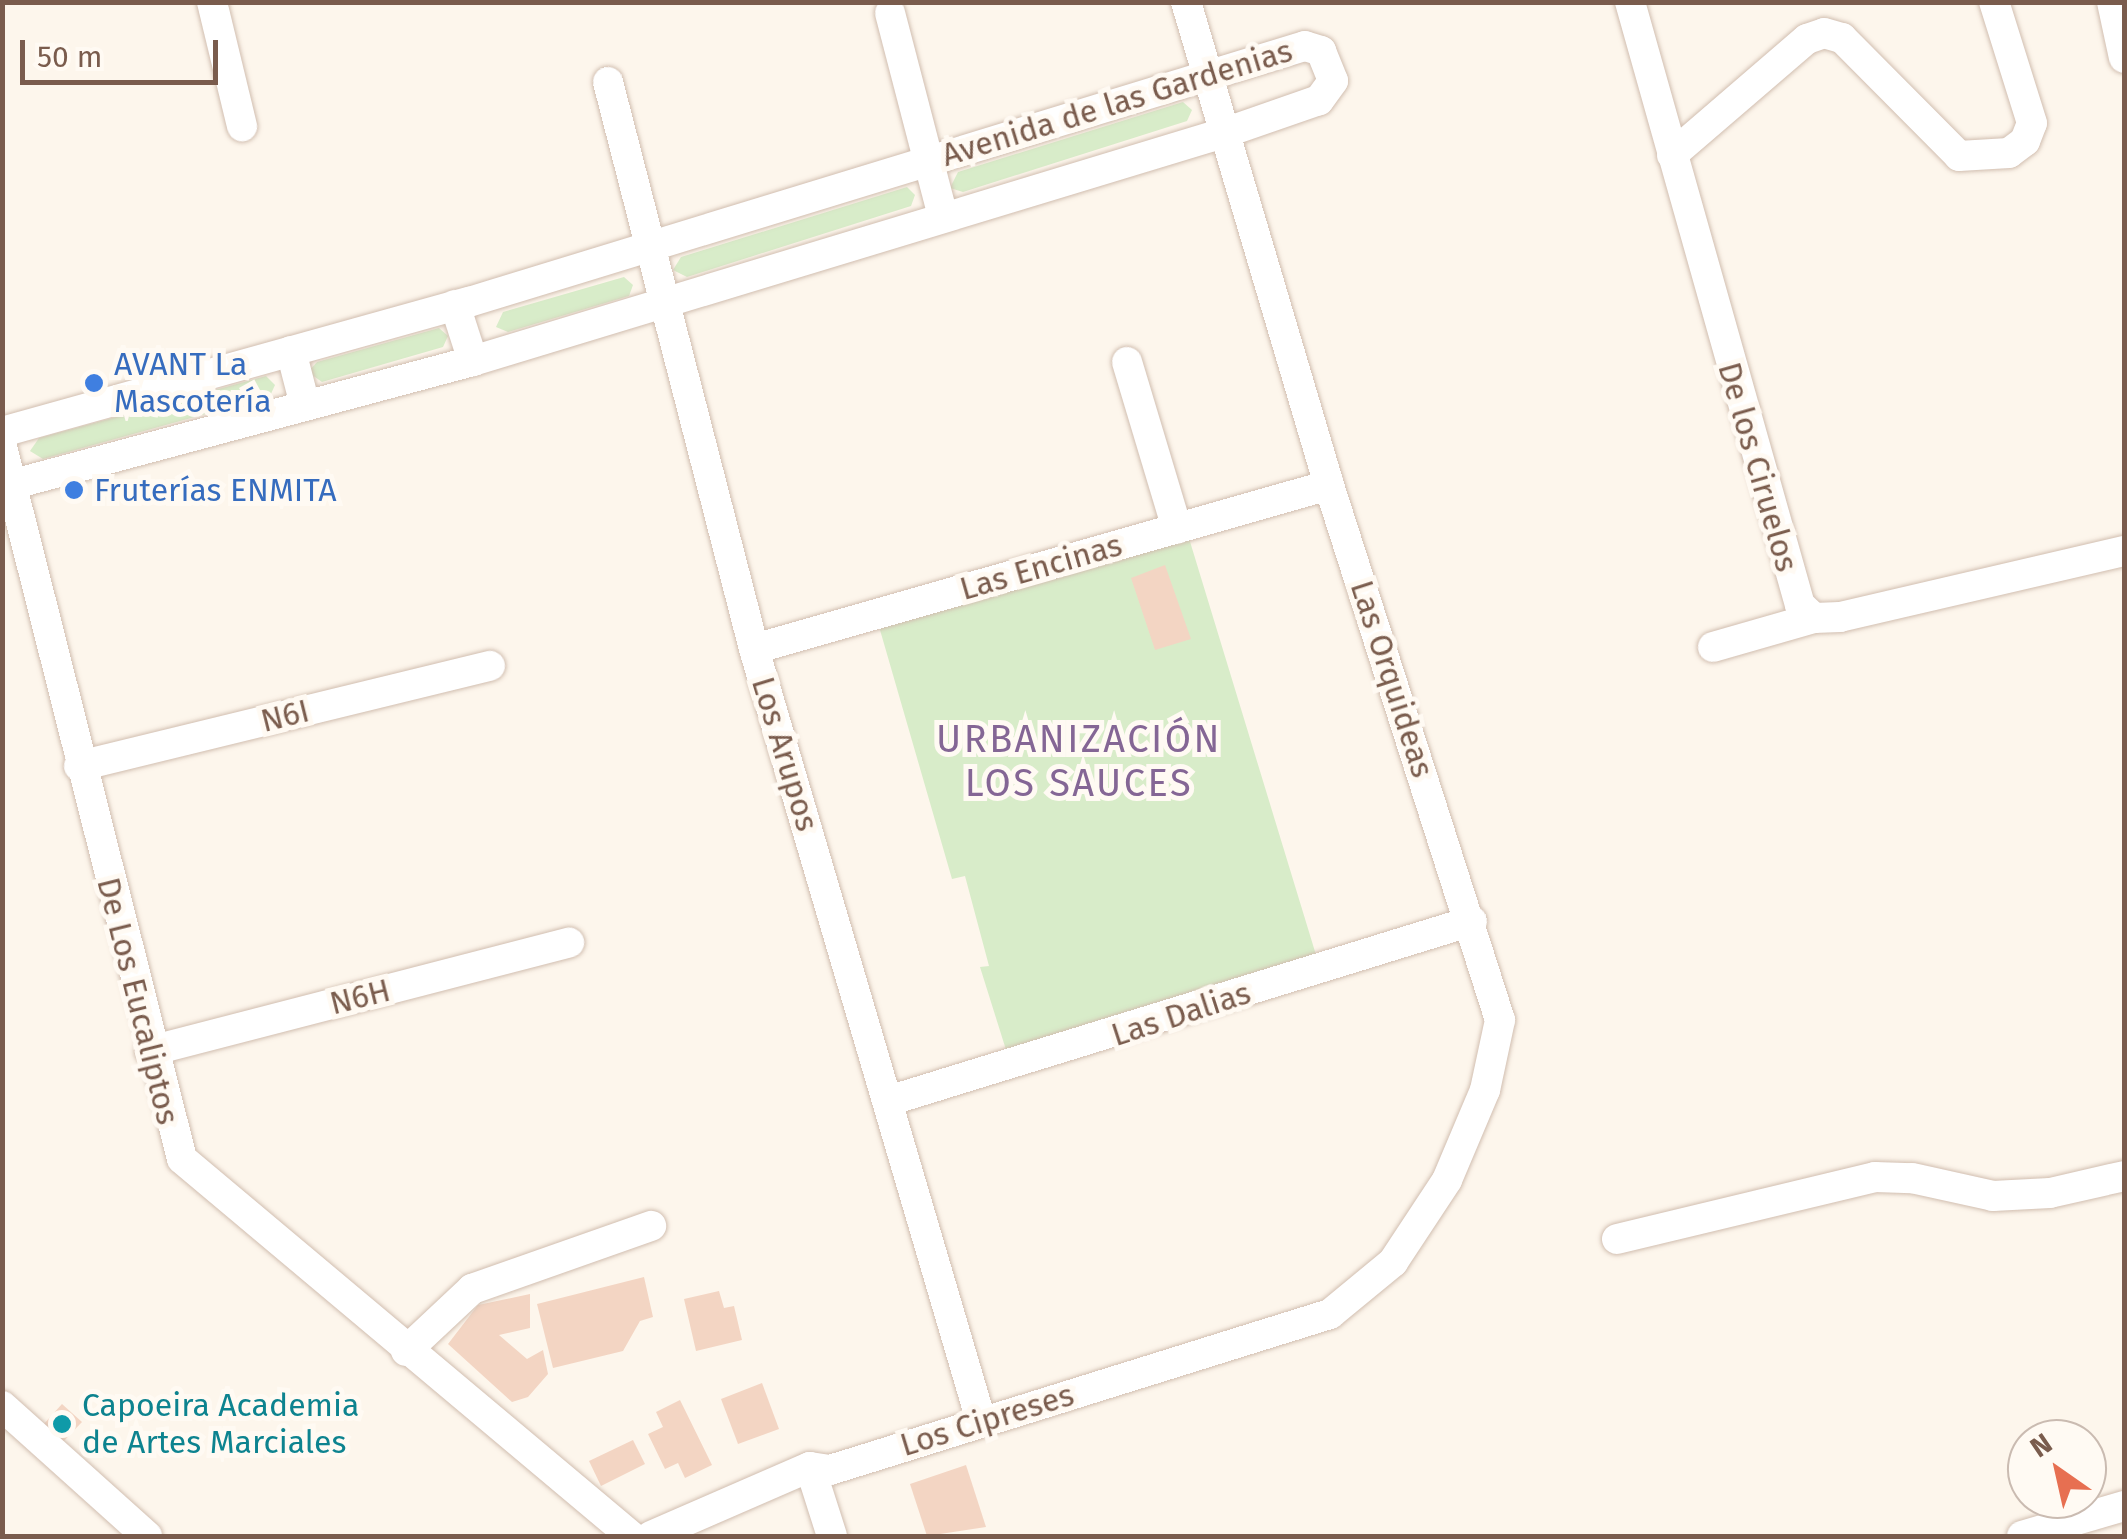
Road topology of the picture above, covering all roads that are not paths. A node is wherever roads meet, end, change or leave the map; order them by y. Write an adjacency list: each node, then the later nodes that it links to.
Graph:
1 (212, 2): 10 (street)
2 (1186, 2): 8 (street, Las Orquideas)
3 (1630, 2): 12 (street, De los Ciruelos)
4 (1994, 2): 12 (street)
5 (2112, 2): 7 (street)
6 (890, 13): 13 (street)
7 (2124, 58)
8 (1210, 73): 11 (street, Las Orquideas); 11 (street, Avenida de las Gardenias); 13 (street, Avenida de las Gardenias)
9 (608, 82): 15 (street, Los Arupos)
10 (242, 126)
11 (1227, 132): 14 (street, Avenida de las Gardenias); 24 (street, Las Orquideas)
12 (1672, 155): 28 (street, De los Ciruelos)
13 (924, 160): 14 (street); 15 (street, Avenida de las Gardenias)
14 (943, 216): 16 (street, Avenida de las Gardenias)
15 (649, 246): 16 (street, Los Arupos); 17 (street, Avenida de las Gardenias)
16 (660, 300): 19 (street, Avenida de las Gardenias); 30 (street, Los Arupos)
17 (455, 305): 18 (street, Avenida de las Gardenias); 19 (street)
18 (291, 351): 21 (street); 22 (street, Avenida de las Gardenias)
19 (474, 361): 21 (street, Avenida de las Gardenias)
20 (1126, 362): 26 (street)
21 (305, 405): 25 (street, Avenida de las Gardenias)
22 (2, 432)
23 (2, 447): 25 (street, De Los Eucaliptos)
24 (1328, 485): 26 (street, Las Encinas); 33 (street, Las Orquideas)
25 (7, 486): 32 (street, De Los Eucaliptos)
26 (1176, 528): 30 (street, Las Encinas)
27 (2124, 552): 28 (street)
28 (1814, 618): 29 (street)
29 (1713, 647)
30 (754, 649): 36 (street, Los Arupos)
31 (490, 666): 32 (street, N6I)
32 (79, 766): 35 (street, De Los Eucaliptos)
33 (1472, 921): 36 (street, Las Dalias); 40 (street, Las Orquideas)
34 (569, 943): 35 (street, N6H)
35 (150, 1051): 41 (street, De Los Eucaliptos)
36 (888, 1101): 43 (street, Los Arupos)
37 (2124, 1176): 39 (street)
38 (652, 1226): 41 (street)
39 (1618, 1238)
40 (1330, 1314): 43 (street, Los Cipreses)
41 (406, 1351): 47 (street, De Los Eucaliptos)
42 (2, 1406): 46 (street)
43 (981, 1420): 44 (street, Los Cipreses)
44 (810, 1467): 48 (street, Los Cipreses); 49 (street)
45 (2124, 1506): 50 (street)
46 (146, 1536)
47 (631, 1536)
48 (651, 1536)
49 (832, 1536)
50 (2022, 1536)

